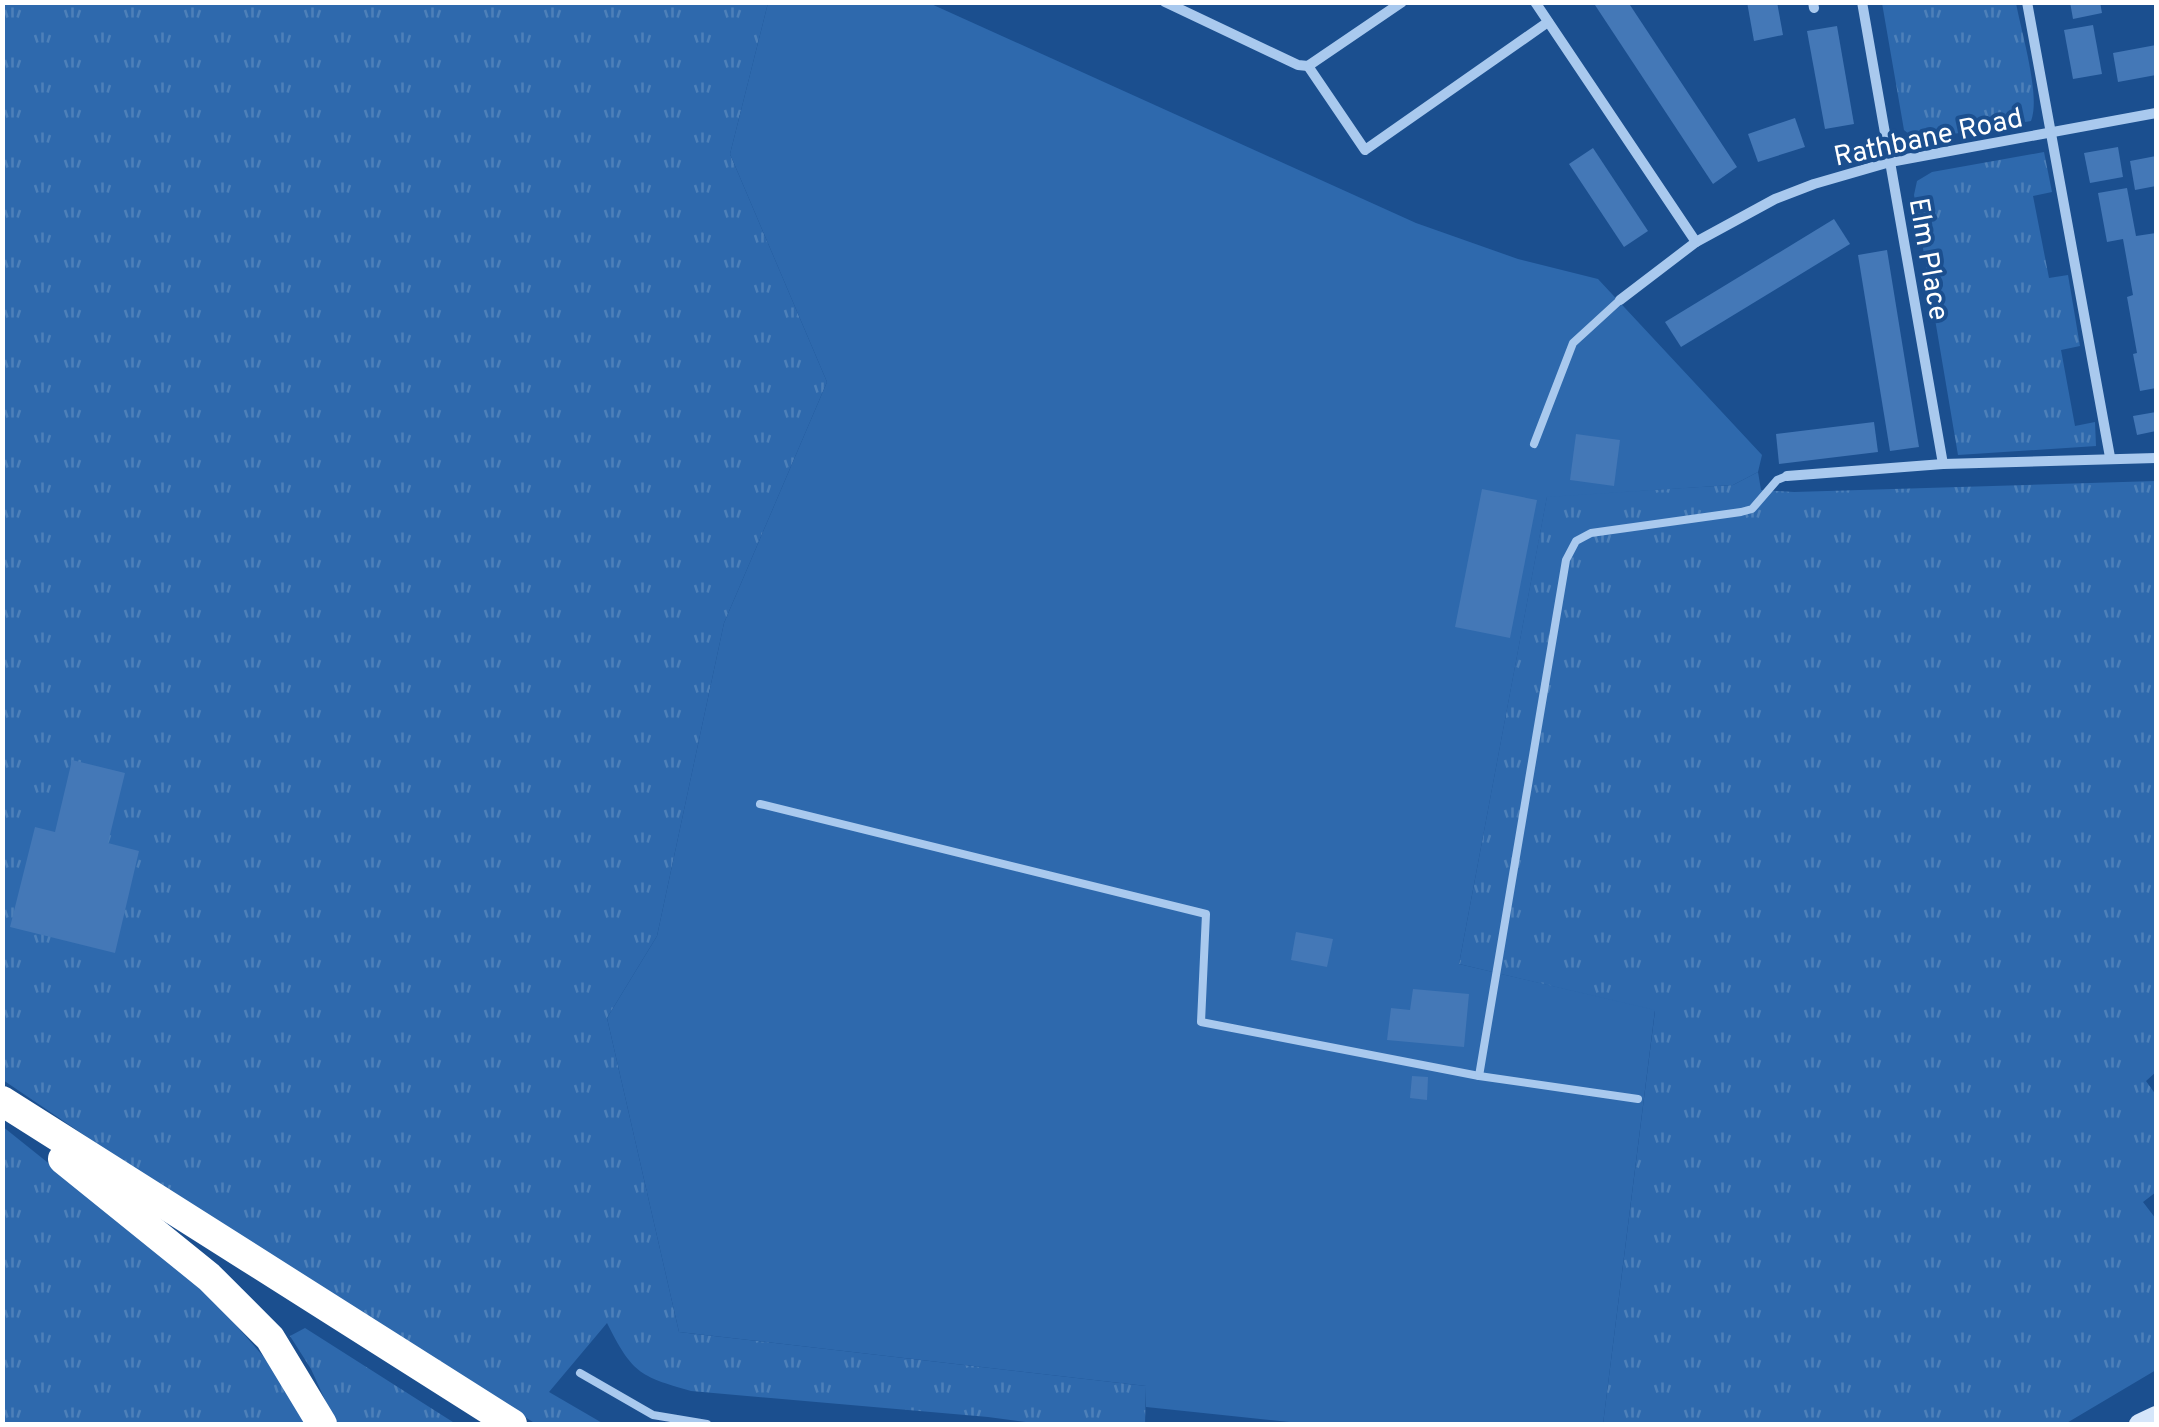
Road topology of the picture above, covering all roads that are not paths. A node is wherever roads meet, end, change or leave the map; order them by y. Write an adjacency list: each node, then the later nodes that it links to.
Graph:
1 (1165, 2): 7 (street)
2 (1402, 2): 7 (street)
3 (1535, 2): 6 (street)
4 (1862, 2): 10 (street, Elm Place)
5 (2027, 2): 9 (street)
6 (1548, 22): 7 (street); 11 (street)
7 (1308, 66)
8 (2156, 113): 9 (street, Rathbane Road)
9 (2050, 133): 10 (street, Rathbane Road); 14 (street)
10 (1890, 162): 11 (street, Rathbane Road); 16 (street, Elm Place)
11 (1696, 242): 12 (street, Rathbane Road)
12 (1620, 300): 13 (lane)
13 (1534, 444)
14 (2110, 457): 15 (street); 16 (street)
15 (2156, 458)
16 (1943, 464): 17 (street)
17 (1787, 476): 19 (lane)
18 (760, 804): 19 (lane)
19 (1479, 1076): 20 (lane)
20 (1638, 1099)
21 (2, 1101): 26 (highway)
22 (2, 1110): 25 (highway)
23 (580, 1373): 27 (lane)
24 (2156, 1416): 28 (main road)
25 (322, 1424)
26 (512, 1424)
27 (707, 1424)
28 (2139, 1424)

